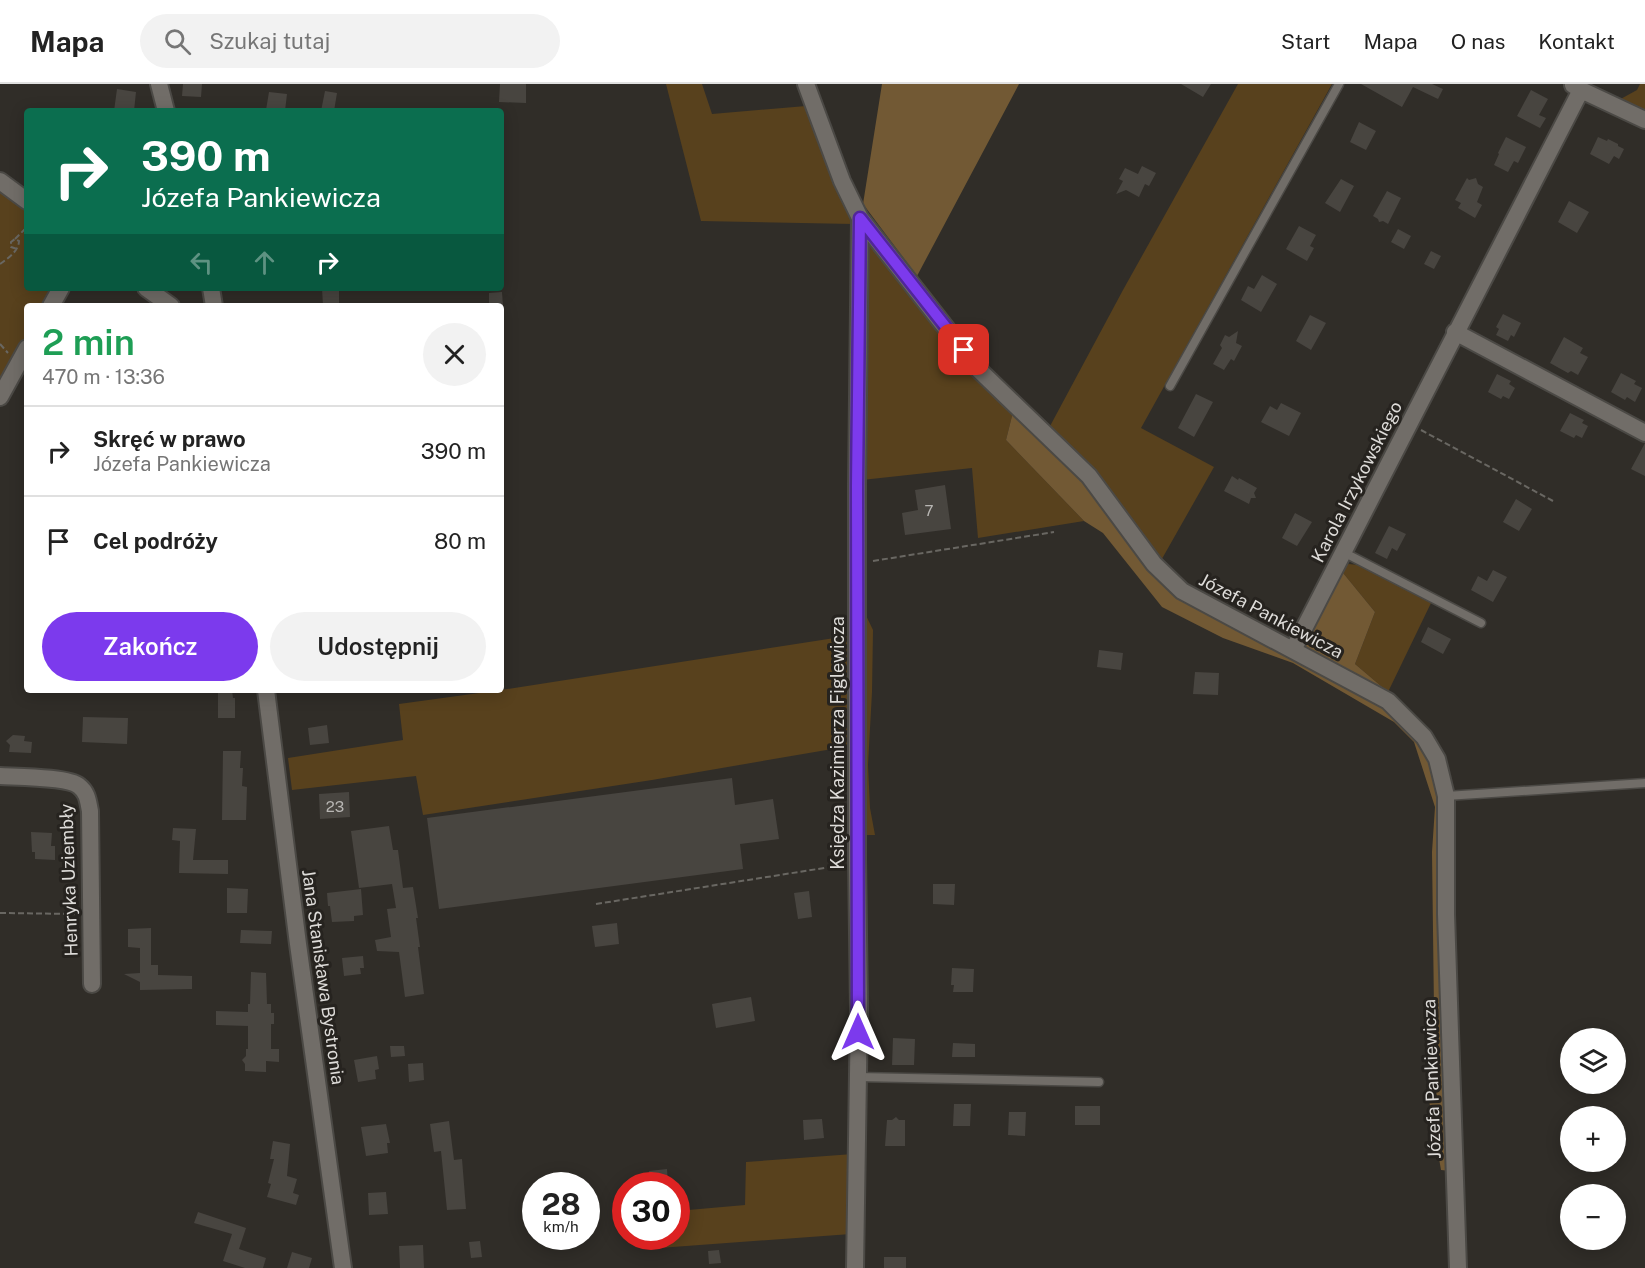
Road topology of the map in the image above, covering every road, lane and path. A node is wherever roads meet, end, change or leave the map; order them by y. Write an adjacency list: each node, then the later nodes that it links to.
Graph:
1 (159, 84): 5 (street)
2 (806, 84): 9 (street, Józefa Pankiewicza)
3 (1339, 84): 18 (lane)
4 (1577, 87): 6 (street); 16 (street, Karola Irzykowskiego)
5 (165, 108)
6 (1645, 120)
7 (0, 181): 8 (street)
8 (24, 199)
9 (860, 218): 25 (street, Księdza Kazimierza Figlewicza); 27 (street, Józefa Pankiewicza)
10 (24, 230): 11 (path)
11 (15, 239): 12 (path); 12 (path)
12 (17, 249): 13 (path)
13 (0, 264)
14 (150, 291): 15 (street)
15 (167, 303)
16 (1455, 332): 20 (street, Karola Irzykowskiego); 21 (street)
17 (24, 353): 19 (street)
18 (1170, 386)
19 (0, 397)
20 (1409, 423): 22 (path); 24 (street, Karola Irzykowskiego)
21 (1645, 433)
22 (1553, 501)
23 (1054, 532): 25 (path)
24 (1343, 552): 26 (lane); 27 (street, Karola Irzykowskiego)
25 (857, 564): 32 (street, Księdza Kazimierza Figlewicza)
26 (1481, 623)
27 (1293, 650): 31 (street, Józefa Pankiewicza)
28 (266, 693): 39 (street, Jana Stanisława Bystronia)
29 (0, 776): 35 (street, Henryka Uziembły)
30 (1645, 783): 31 (lane)
31 (1446, 796): 41 (street, Józefa Pankiewicza)
32 (857, 863): 33 (path); 37 (street, Księdza Kazimierza Figlewicza)
33 (596, 904)
34 (0, 913): 35 (path)
35 (91, 915): 36 (street, Henryka Uziembły)
36 (92, 984)
37 (858, 1077): 38 (lane); 40 (street, Księdza Kazimierza Figlewicza)
38 (1099, 1082)
39 (343, 1268)
40 (855, 1268)
41 (1458, 1268)

